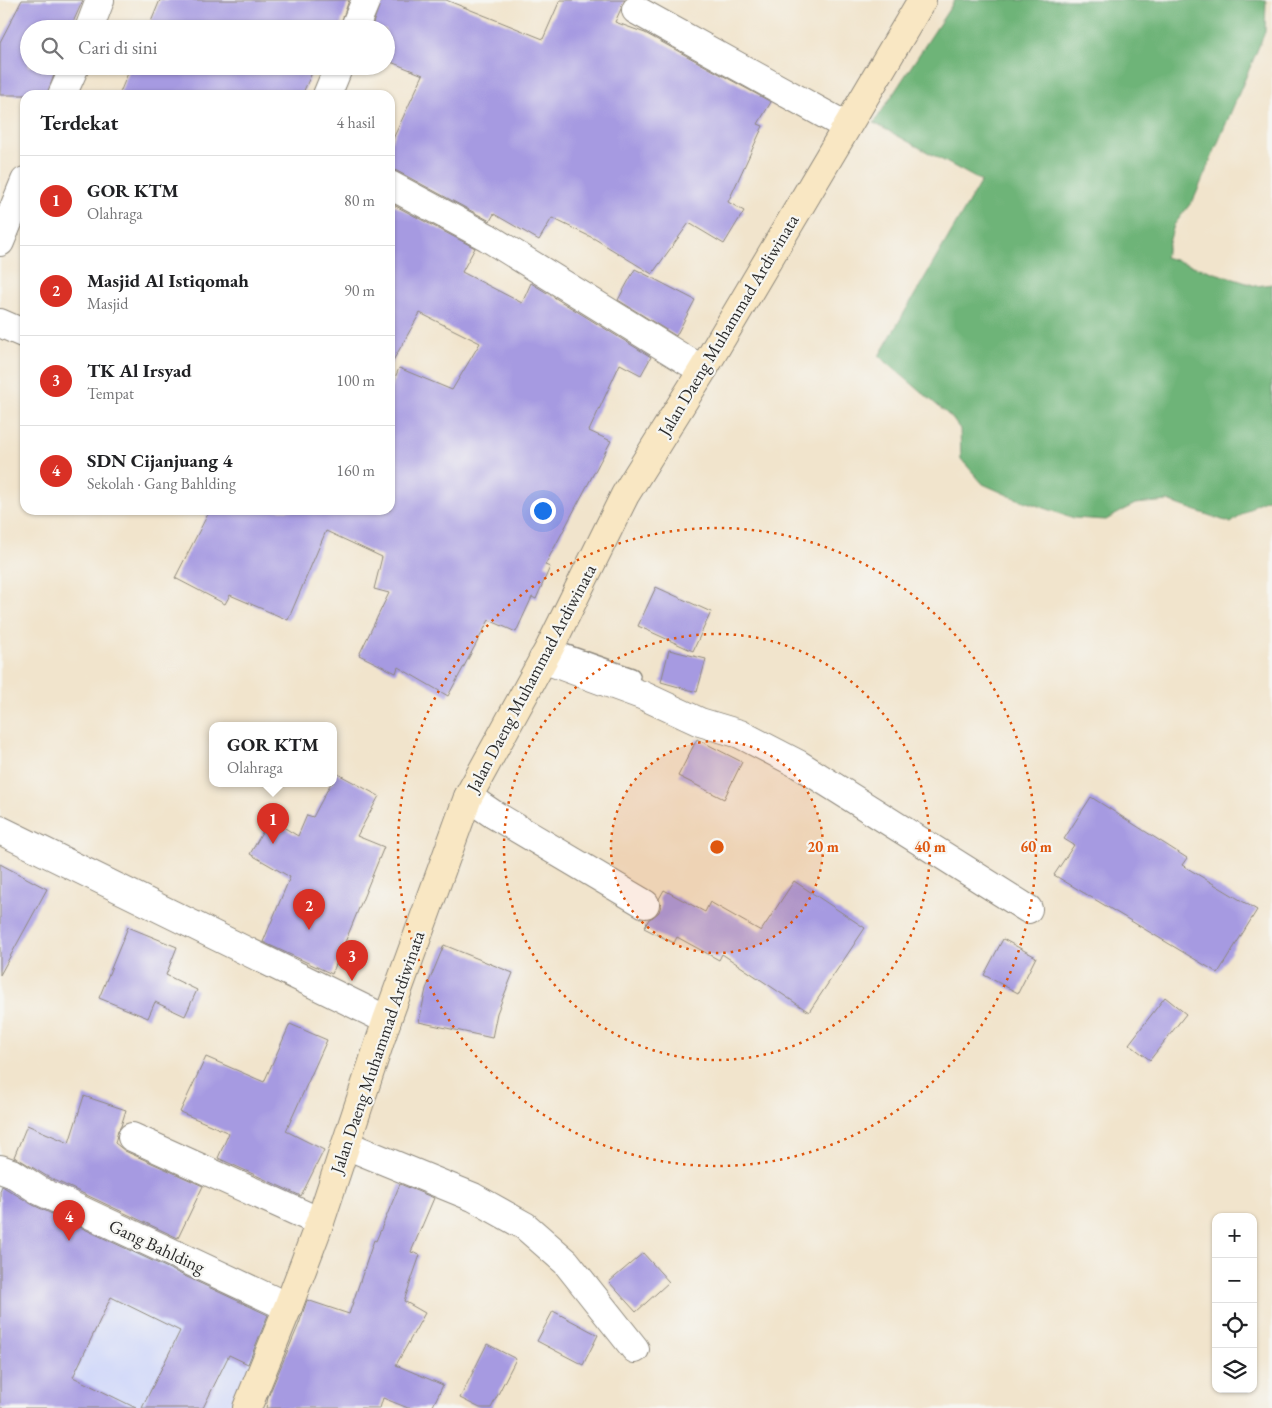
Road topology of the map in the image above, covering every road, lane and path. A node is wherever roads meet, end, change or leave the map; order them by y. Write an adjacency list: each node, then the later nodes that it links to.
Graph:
1 (100, 0): 5 (street)
2 (366, 0): 6 (street)
3 (922, 0): 11 (main road, Jalan Daeng Muhammad Ardiwinata)
4 (636, 10): 11 (street)
5 (92, 20)
6 (358, 20)
7 (71, 75): 9 (street)
8 (335, 75): 10 (street)
9 (64, 90)
10 (329, 90)
11 (846, 126): 17 (main road, Jalan Daeng Muhammad Ardiwinata)
12 (395, 188): 17 (street)
13 (20, 193): 14 (street)
14 (0, 242)
15 (0, 323): 16 (street)
16 (20, 332)
17 (704, 368): 18 (main road, Jalan Daeng Muhammad Ardiwinata)
18 (547, 653): 19 (lane); 20 (main road, Jalan Daeng Muhammad Ardiwinata); 23 (street)
19 (632, 676)
20 (468, 798): 22 (street); 24 (main road, Jalan Daeng Muhammad Ardiwinata)
21 (0, 830): 24 (street)
22 (645, 904)
23 (1028, 909)
24 (387, 1020): 26 (main road, Jalan Daeng Muhammad Ardiwinata)
25 (132, 1137): 28 (street)
26 (346, 1145): 28 (main road, Jalan Daeng Muhammad Ardiwinata); 30 (street)
27 (0, 1169): 29 (street, Gang Bahlding)
28 (320, 1222): 29 (main road, Jalan Daeng Muhammad Ardiwinata)
29 (288, 1307): 31 (main road, Jalan Daeng Muhammad Ardiwinata)
30 (635, 1349)
31 (247, 1408)

